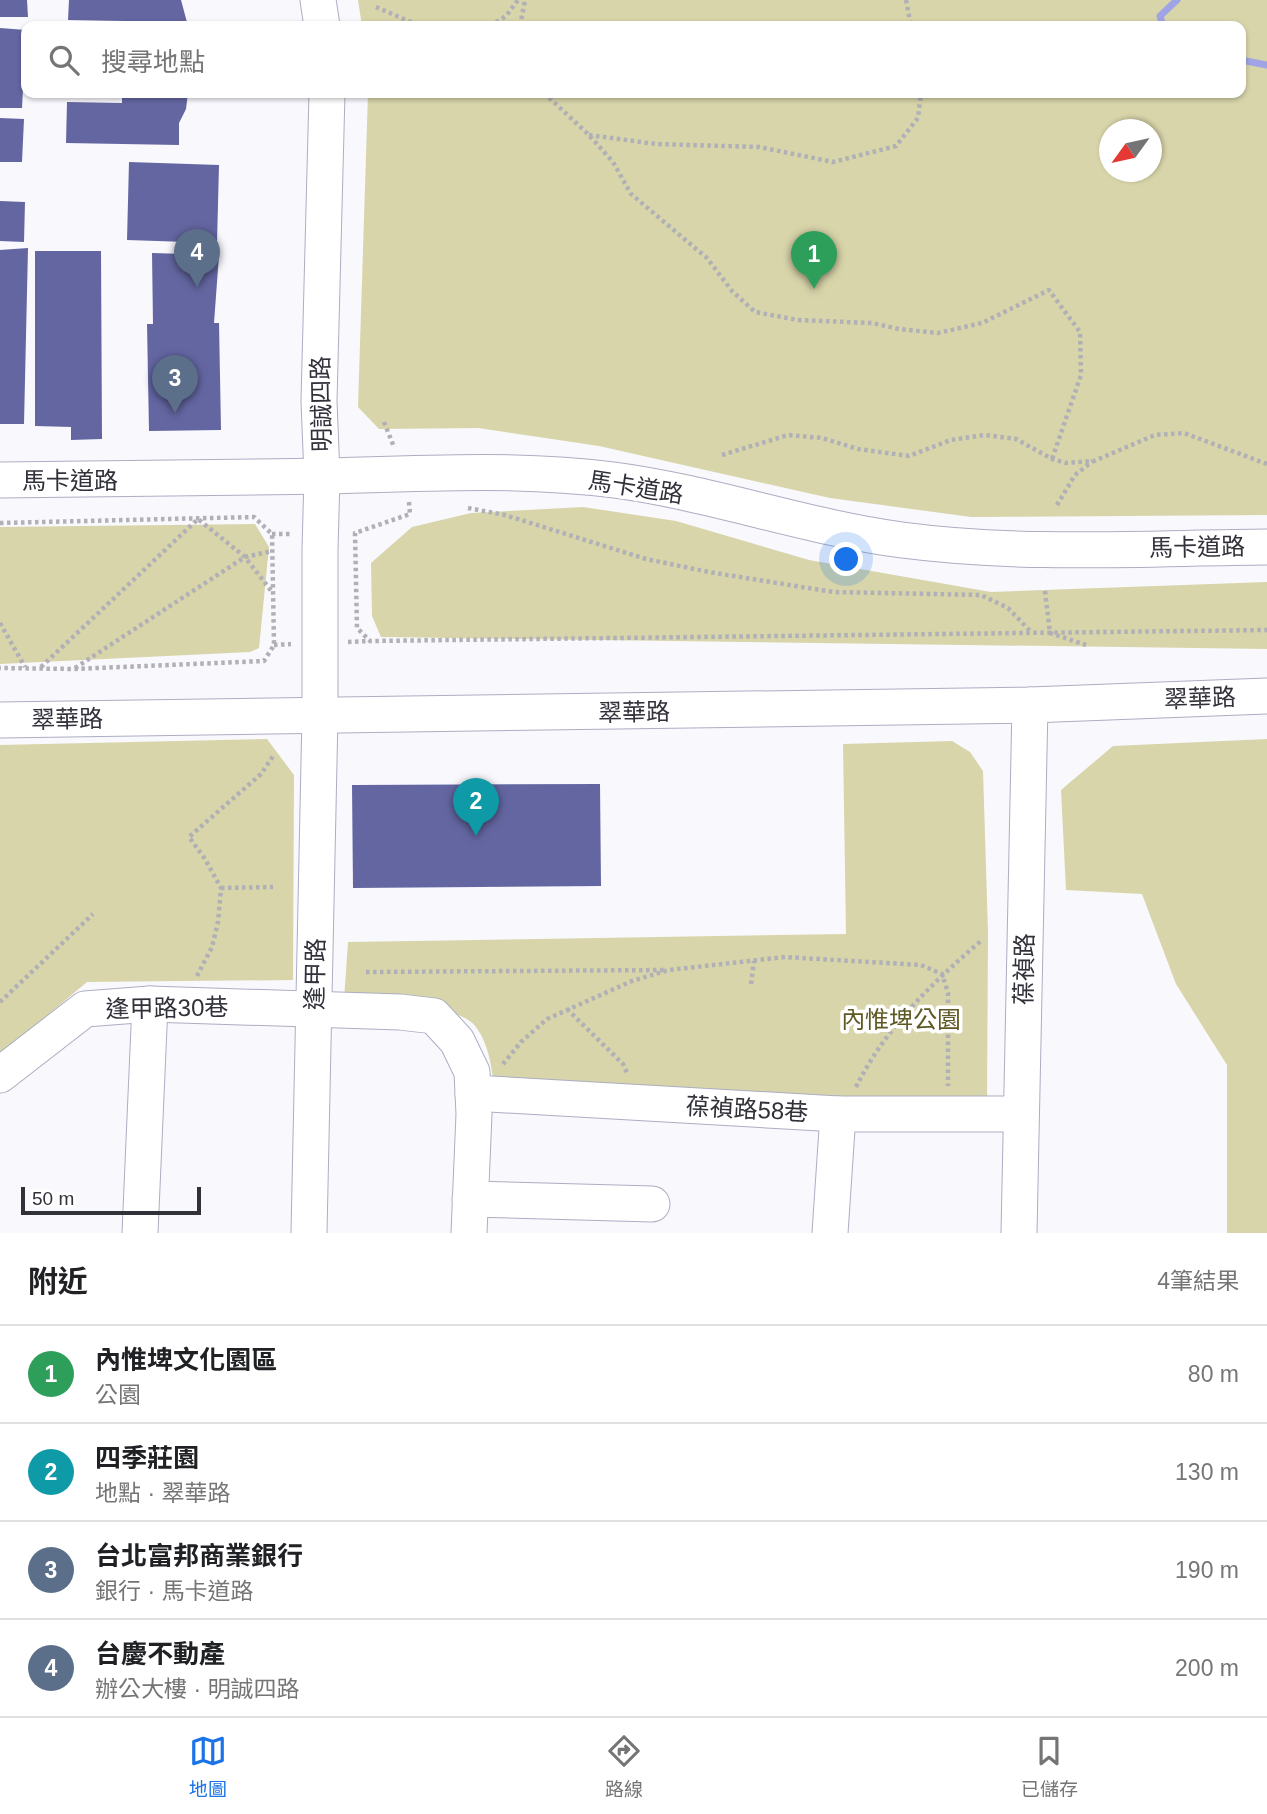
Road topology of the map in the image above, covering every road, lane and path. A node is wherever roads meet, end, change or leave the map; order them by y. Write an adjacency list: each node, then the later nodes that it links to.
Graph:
1 (318, 0): 6 (street)
2 (518, 0): 8 (path)
3 (524, 0): 9 (path)
4 (906, 0): 10 (path)
5 (376, 7): 7 (path)
6 (321, 21)
7 (408, 21)
8 (498, 21)
9 (521, 21)
10 (910, 21)
11 (327, 98): 19 (street, 明誠四路)
12 (549, 98): 14 (path)
13 (920, 98): 14 (path)
14 (588, 134): 16 (path)
15 (722, 455): 16 (path)
16 (1052, 459): 17 (path)
17 (1094, 461): 18 (path); 21 (path)
18 (1267, 464)
19 (322, 476): 20 (street, 馬卡道路); 26 (street, 馬卡道路); 42 (street, 明誠四路)
20 (0, 480)
21 (1057, 505)
22 (468, 508): 33 (path)
23 (410, 514): 33 (path)
24 (198, 519): 25 (path); 27 (path); 28 (path); 37 (path)
25 (0, 523)
26 (1267, 547)
27 (272, 551): 28 (path); 30 (path)
28 (245, 557): 30 (path); 39 (path)
29 (1045, 591): 34 (path)
30 (272, 592): 39 (path)
31 (0, 623): 36 (path)
32 (1267, 630): 34 (path)
33 (1031, 633): 34 (path)
34 (1050, 633): 35 (path)
35 (1086, 645)
36 (25, 667): 37 (path); 38 (path)
37 (41, 667): 39 (path)
38 (0, 668)
39 (74, 669)
40 (1267, 696): 41 (street, 翠華路)
41 (1030, 705): 42 (street, 翠華路); 65 (street, 葆禎路)
42 (320, 715): 43 (street, 翠華路); 57 (street, 逢甲路)
43 (0, 720)
44 (273, 756): 46 (path)
45 (272, 887): 46 (path)
46 (221, 888): 53 (path)
47 (93, 914): 55 (path)
48 (982, 940): 52 (path)
49 (754, 961): 50 (path); 52 (path); 54 (path)
50 (669, 970): 51 (path); 58 (path)
51 (366, 972)
52 (942, 974): 63 (path); 64 (path)
53 (197, 976)
54 (751, 984)
55 (0, 1002)
56 (150, 1004): 57 (street, 逢甲路30巷); 60 (street, 逢甲路30巷); 68 (street)
57 (314, 1009): 62 (street, 逢甲路30巷); 69 (street, 逢甲路)
58 (567, 1009): 59 (path); 61 (path)
59 (503, 1064)
60 (0, 1075)
61 (633, 1085)
62 (473, 1093): 64 (street, 葆禎路58巷); 66 (street, 逢甲路30巷)
63 (948, 1094)
64 (841, 1114): 65 (street, 葆禎路58巷); 71 (street)
65 (1021, 1114): 72 (street, 葆禎路)
66 (470, 1199): 67 (street); 70 (street, 逢甲路30巷)
67 (652, 1204)
68 (140, 1233)
69 (309, 1233)
70 (469, 1233)
71 (830, 1233)
72 (1019, 1233)

